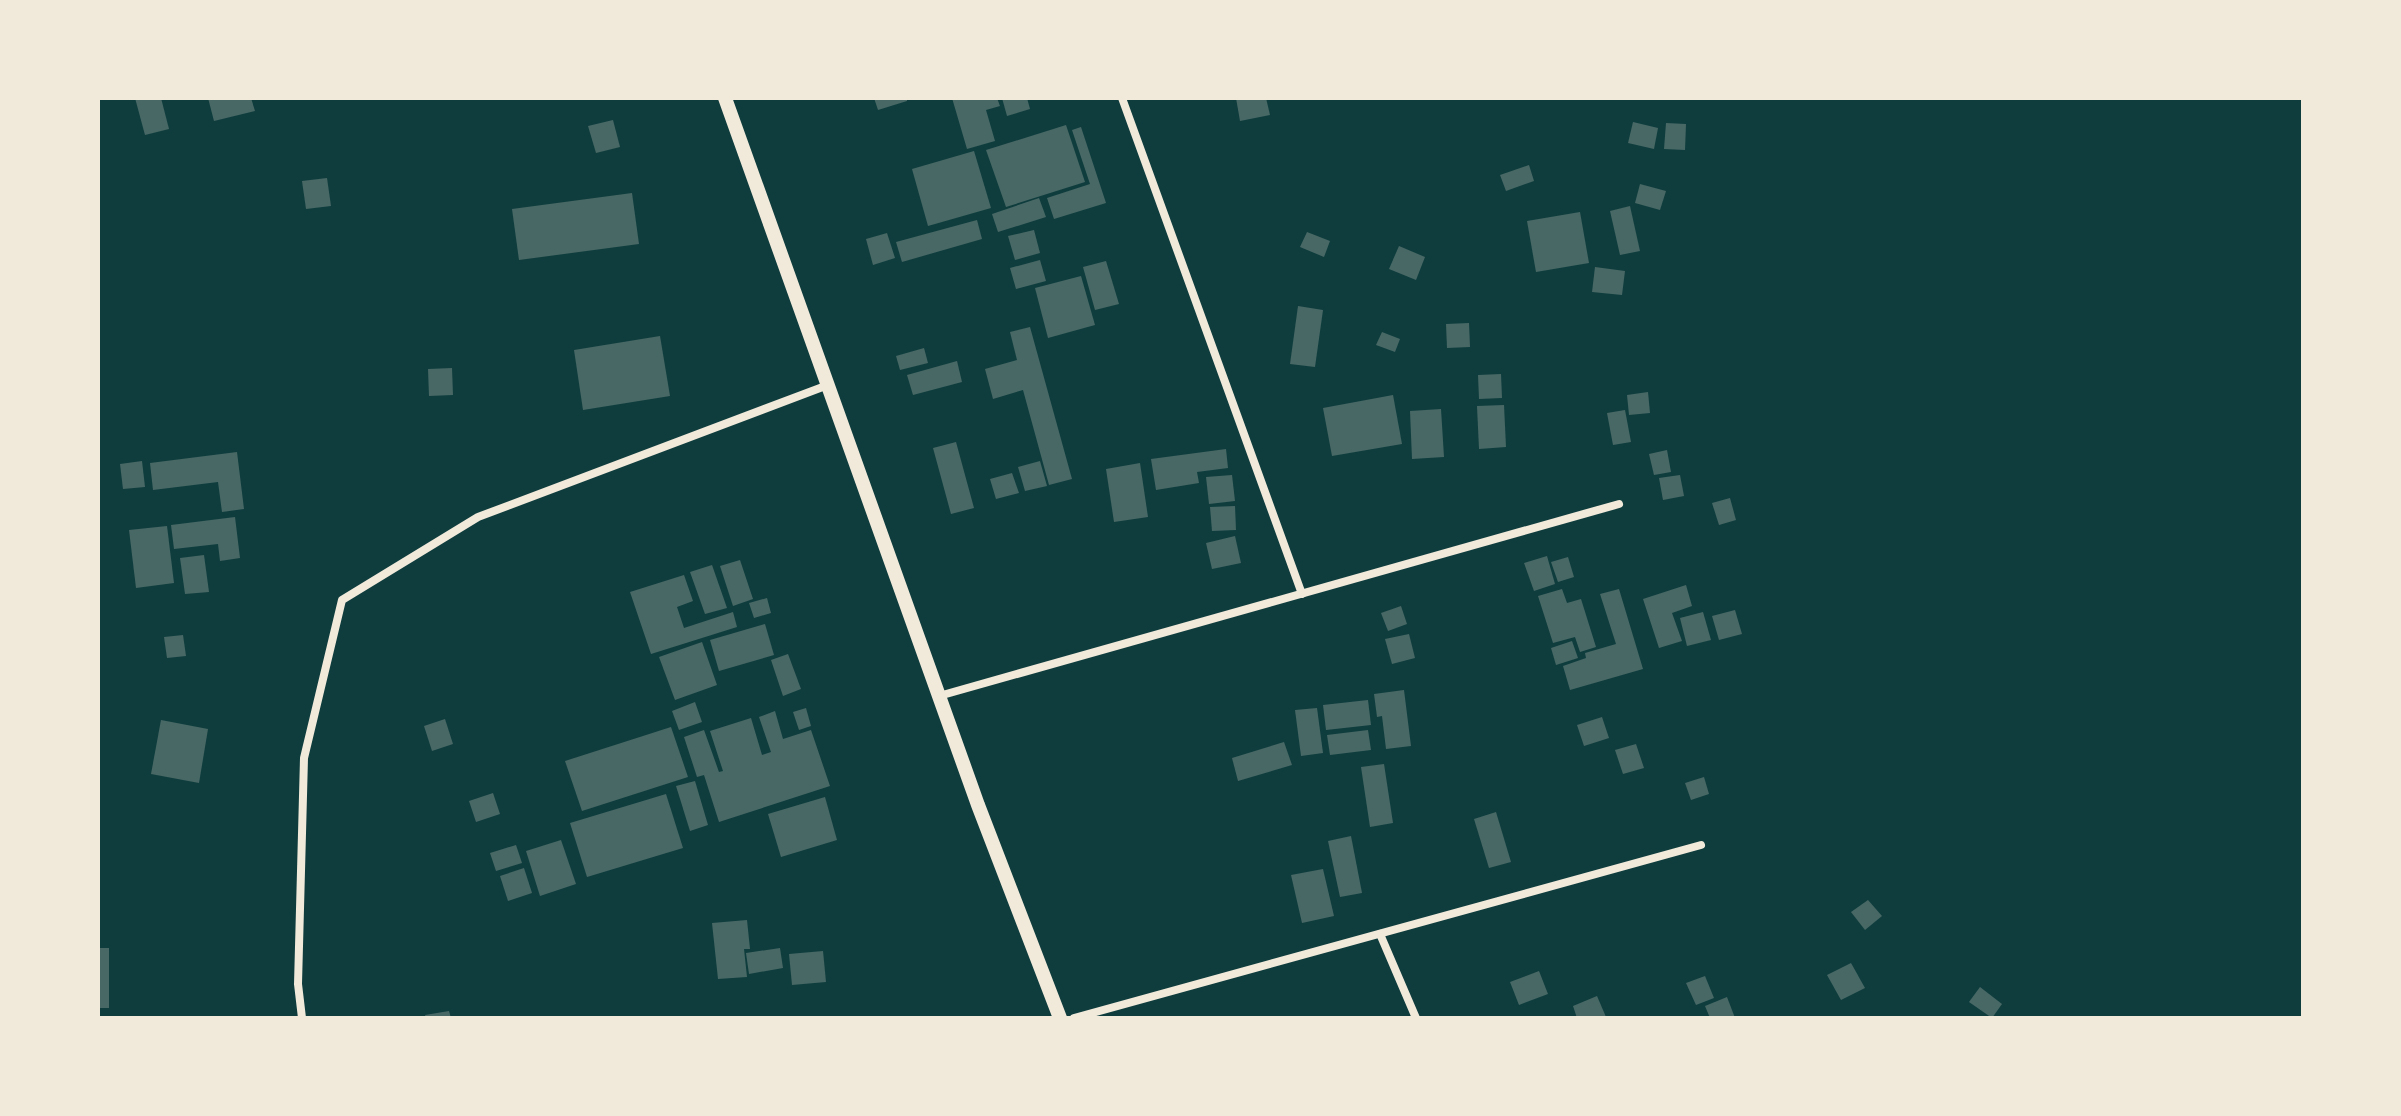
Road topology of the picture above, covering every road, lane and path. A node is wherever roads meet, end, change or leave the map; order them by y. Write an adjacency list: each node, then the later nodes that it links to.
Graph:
1 (725, 98): 3 (street)
2 (1122, 98): 5 (street)
3 (828, 385): 6 (street); 9 (street)
4 (1619, 504): 5 (street)
5 (1302, 594): 6 (street)
6 (939, 696): 10 (street)
7 (1701, 845): 8 (street)
8 (1380, 934): 11 (street); 12 (street)
9 (302, 1018)
10 (1060, 1018)
11 (1074, 1018)
12 (1416, 1018)

